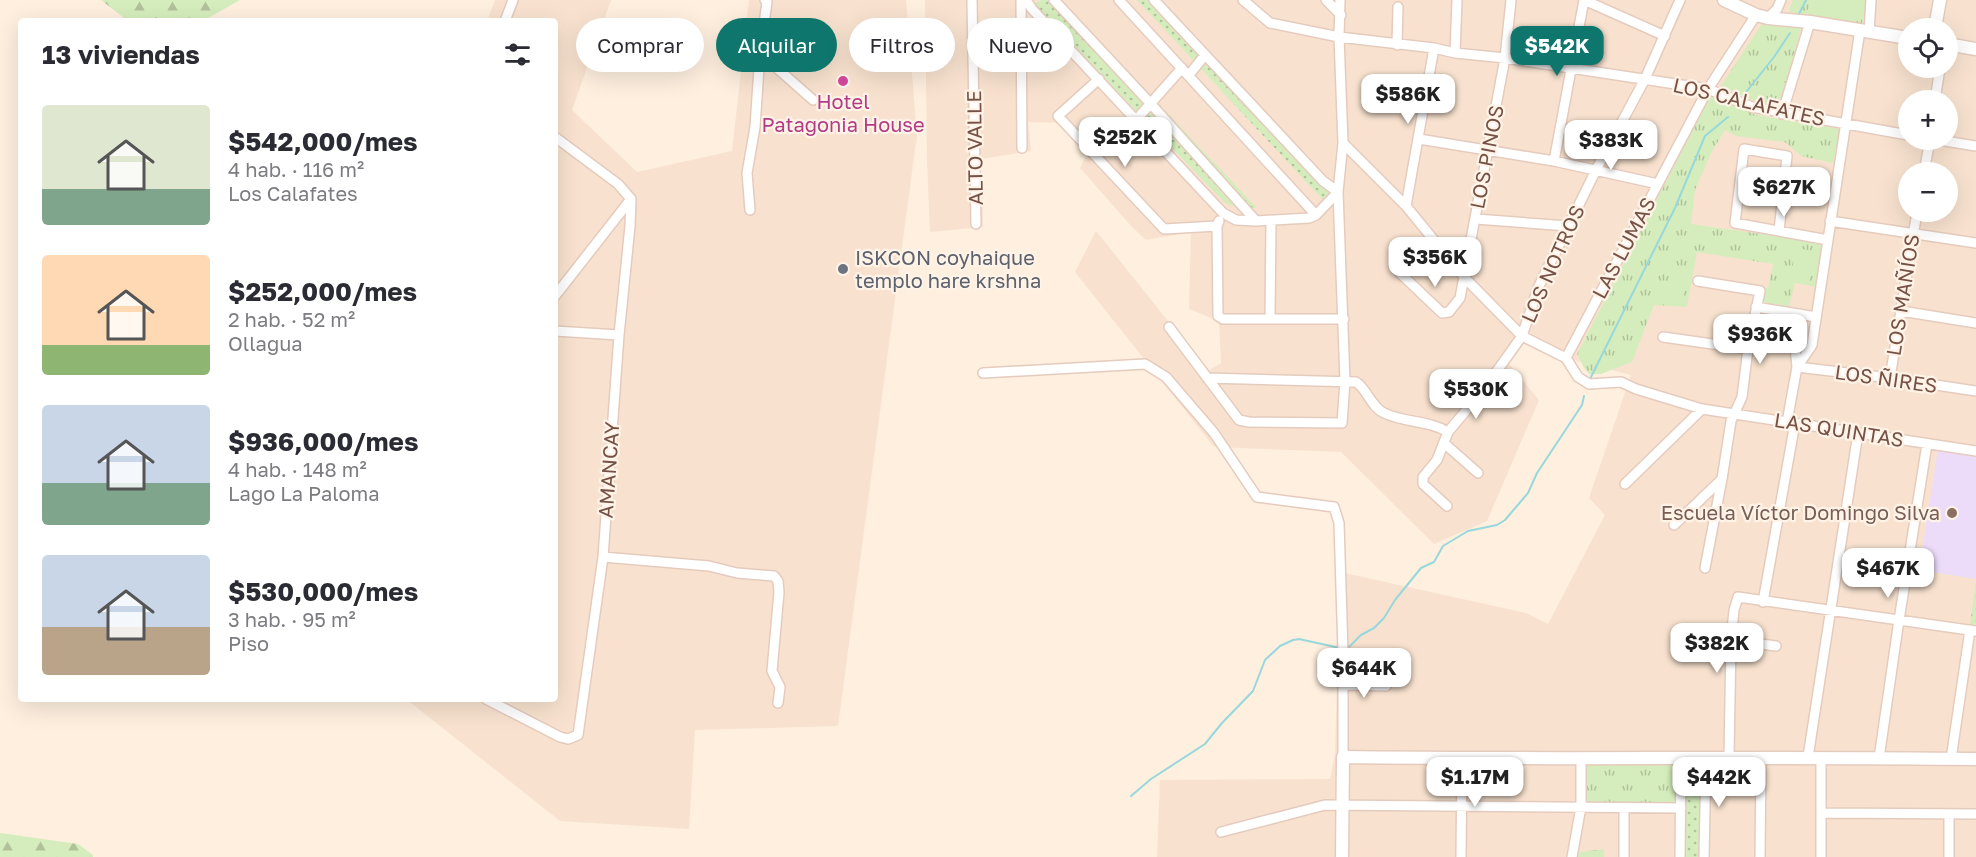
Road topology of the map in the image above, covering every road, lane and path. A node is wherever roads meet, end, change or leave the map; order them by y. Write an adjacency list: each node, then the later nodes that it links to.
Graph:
1 (513, 0): 24 (street)
2 (765, 0): 25 (street)
3 (972, 0): 74 (street, ALTO VALLE)
4 (1021, 0): 58 (street)
5 (1040, 0): 20 (street)
6 (1054, 0): 48 (street)
7 (1119, 0): 41 (street)
8 (1154, 0): 38 (street)
9 (1243, 0): 32 (street, LOS CALAFATES)
10 (1326, 0): 22 (street)
11 (1340, 0): 22 (street)
12 (1457, 0): 37 (street)
13 (1511, 0): 39 (street, LOS PINOS)
14 (1584, 0): 30 (street); 40 (street)
15 (1680, 0): 30 (street, LOS NOTROS)
16 (1724, 0): 23 (street)
17 (1781, 0): 26 (street)
18 (1871, 0): 29 (street)
19 (1940, 0): 27 (street)
20 (1029, 4): 44 (street)
21 (1398, 7): 33 (street)
22 (1341, 15): 32 (street)
23 (1756, 15): 26 (street); 46 (street, LAS LUMAS)
24 (506, 18)
25 (764, 18)
26 (1768, 18): 28 (street)
27 (1937, 18)
28 (1810, 22): 29 (street); 49 (street)
29 (1864, 31): 31 (street); 51 (street)
30 (1665, 36): 45 (street, LOS NOTROS)
31 (1898, 36)
32 (1339, 37): 33 (street, LOS CALAFATES); 55 (street)
33 (1396, 45): 35 (street, LOS CALAFATES)
34 (1958, 46): 36 (street)
35 (1434, 48): 37 (street, LOS CALAFATES); 54 (street)
36 (1976, 49)
37 (1455, 53): 39 (street, LOS CALAFATES)
38 (1205, 55): 41 (street); 63 (street)
39 (1505, 58): 40 (street, LOS CALAFATES); 59 (street, LOS PINOS)
40 (1572, 69): 45 (street, LOS CALAFATES); 60 (street)
41 (1185, 71): 48 (street); 68 (street)
42 (759, 72): 66 (street)
43 (781, 72): 47 (street)
44 (1099, 79): 50 (street); 75 (street)
45 (1645, 79): 46 (street, LOS CALAFATES); 61 (street, LOS NOTROS)
46 (1708, 89): 49 (street, LOS CALAFATES); 62 (street, LAS LUMAS)
47 (813, 100)
48 (1150, 103): 50 (street); 71 (street)
49 (1782, 114): 51 (street, LOS CALAFATES)
50 (1136, 120): 67 (street)
51 (1845, 125): 52 (street, LOS CALAFATES); 72 (street)
52 (1898, 133)
53 (558, 139): 64 (street)
54 (1419, 139): 59 (street); 65 (street)
55 (1343, 143): 63 (street); 65 (street)
56 (1958, 143): 57 (street)
57 (1976, 146)
58 (1022, 148)
59 (1489, 150): 60 (street); 69 (street, LOS PINOS)
60 (1554, 161): 61 (street)
61 (1596, 170): 62 (street); 76 (street, LOS NOTROS)
62 (1658, 184): 98 (street, LAS LUMAS)
63 (1338, 192): 68 (street); 90 (street)
64 (631, 199): 84 (street); 94 (street, AMANCAY)
65 (1406, 206): 82 (street)
66 (750, 210)
67 (1223, 213): 71 (street); 75 (street)
68 (1316, 215): 70 (street)
69 (1476, 219): 76 (street); 82 (street, LOS PINOS)
70 (1271, 220): 71 (street); 89 (street)
71 (1256, 221)
72 (1830, 221): 78 (street); 79 (street)
73 (1915, 222): 78 (street, LOS MAÑÍOS)
74 (976, 224)
75 (1217, 226): 89 (street)
76 (1568, 226): 95 (street, LOS NOTROS)
77 (1779, 231): 77 (street); 79 (street)
78 (1912, 233): 80 (street); 86 (street, LOS MAÑÍOS)
79 (1828, 240): 88 (street)
80 (1976, 243)
81 (1400, 273): 82 (street, LOS PINOS)
82 (1464, 277): 95 (street)
83 (1698, 281): 85 (street)
84 (558, 292)
85 (1756, 307): 87 (street); 97 (street)
86 (1901, 311): 91 (street); 102 (street, LOS MAÑÍOS)
87 (1800, 314): 88 (street); 99 (street)
88 (1816, 317): 99 (street)
89 (1270, 318): 90 (street)
90 (1344, 319): 103 (street)
91 (1976, 323)
92 (1169, 327): 101 (street)
93 (558, 331): 94 (street)
94 (619, 336): 118 (street, AMANCAY)
95 (1522, 336): 98 (street); 108 (street, LOS NOTROS)
96 (1664, 337): 97 (street)
97 (1748, 349): 106 (street)
98 (1566, 358): 105 (street, LAS QUINTAS)
99 (1797, 368): 102 (street, LOS ÑIRES); 107 (street)
100 (983, 373): 126 (street)
101 (1207, 378): 103 (street); 103 (street)
102 (1890, 378): 104 (street, LOS ÑIRES)
103 (1345, 381): 108 (street)
104 (1976, 391)
105 (1702, 409): 106 (street, LAS QUINTAS); 115 (street)
106 (1735, 414): 107 (street, LAS QUINTAS); 114 (street)
107 (1791, 423): 109 (street, LAS QUINTAS); 120 (street)
108 (1448, 432): 110 (street, LOS NOTROS)
109 (1858, 433): 111 (street, LAS QUINTAS); 121 (street)
110 (1444, 443): 113 (street); 116 (street, LOS NOTROS)
111 (1927, 444): 112 (street, LAS QUINTAS); 122 (street)
112 (1976, 451)
113 (1478, 473)
114 (1722, 480): 117 (street); 119 (street)
115 (1625, 484)
116 (1447, 506)
117 (1674, 525)
118 (603, 557): 128 (street, AMANCAY); 129 (street)
119 (1705, 568)
120 (1763, 602): 121 (street); 124 (street)
121 (1832, 611): 122 (street); 133 (street)
122 (1899, 620): 123 (street); 136 (street)
123 (1973, 630): 140 (street)
124 (1731, 640): 125 (street); 131 (street)
125 (1776, 646)
126 (1343, 685): 127 (street); 130 (street)
127 (1386, 686)
128 (492, 702)
129 (778, 703)
130 (1343, 757): 137 (street); 142 (street)
131 (1729, 757): 132 (street); 134 (street)
132 (1761, 757): 133 (street); 159 (street)
133 (1808, 757): 135 (street)
134 (1706, 758): 139 (street); 158 (street)
135 (1821, 758): 136 (street); 147 (street)
136 (1879, 758): 140 (street)
137 (1462, 759): 138 (street); 143 (street)
138 (1581, 759): 139 (street); 144 (street)
139 (1681, 759): 146 (street)
140 (1951, 759): 141 (street)
141 (1976, 759)
142 (1343, 805): 143 (street); 150 (street); 152 (street)
143 (1461, 807): 144 (street); 154 (street)
144 (1581, 807): 145 (street); 155 (street)
145 (1624, 808): 146 (street); 151 (street)
146 (1681, 808): 157 (street)
147 (1821, 813): 148 (street); 160 (street)
148 (1948, 814): 149 (street); 161 (street)
149 (1976, 814)
150 (1221, 832)
151 (1624, 852): 156 (street)
152 (1342, 857): 153 (street)
153 (1349, 857)
154 (1461, 857)
155 (1572, 857)
156 (1616, 857)
157 (1680, 857)
158 (1704, 857)
159 (1760, 857)
160 (1821, 857)
161 (1949, 857)

